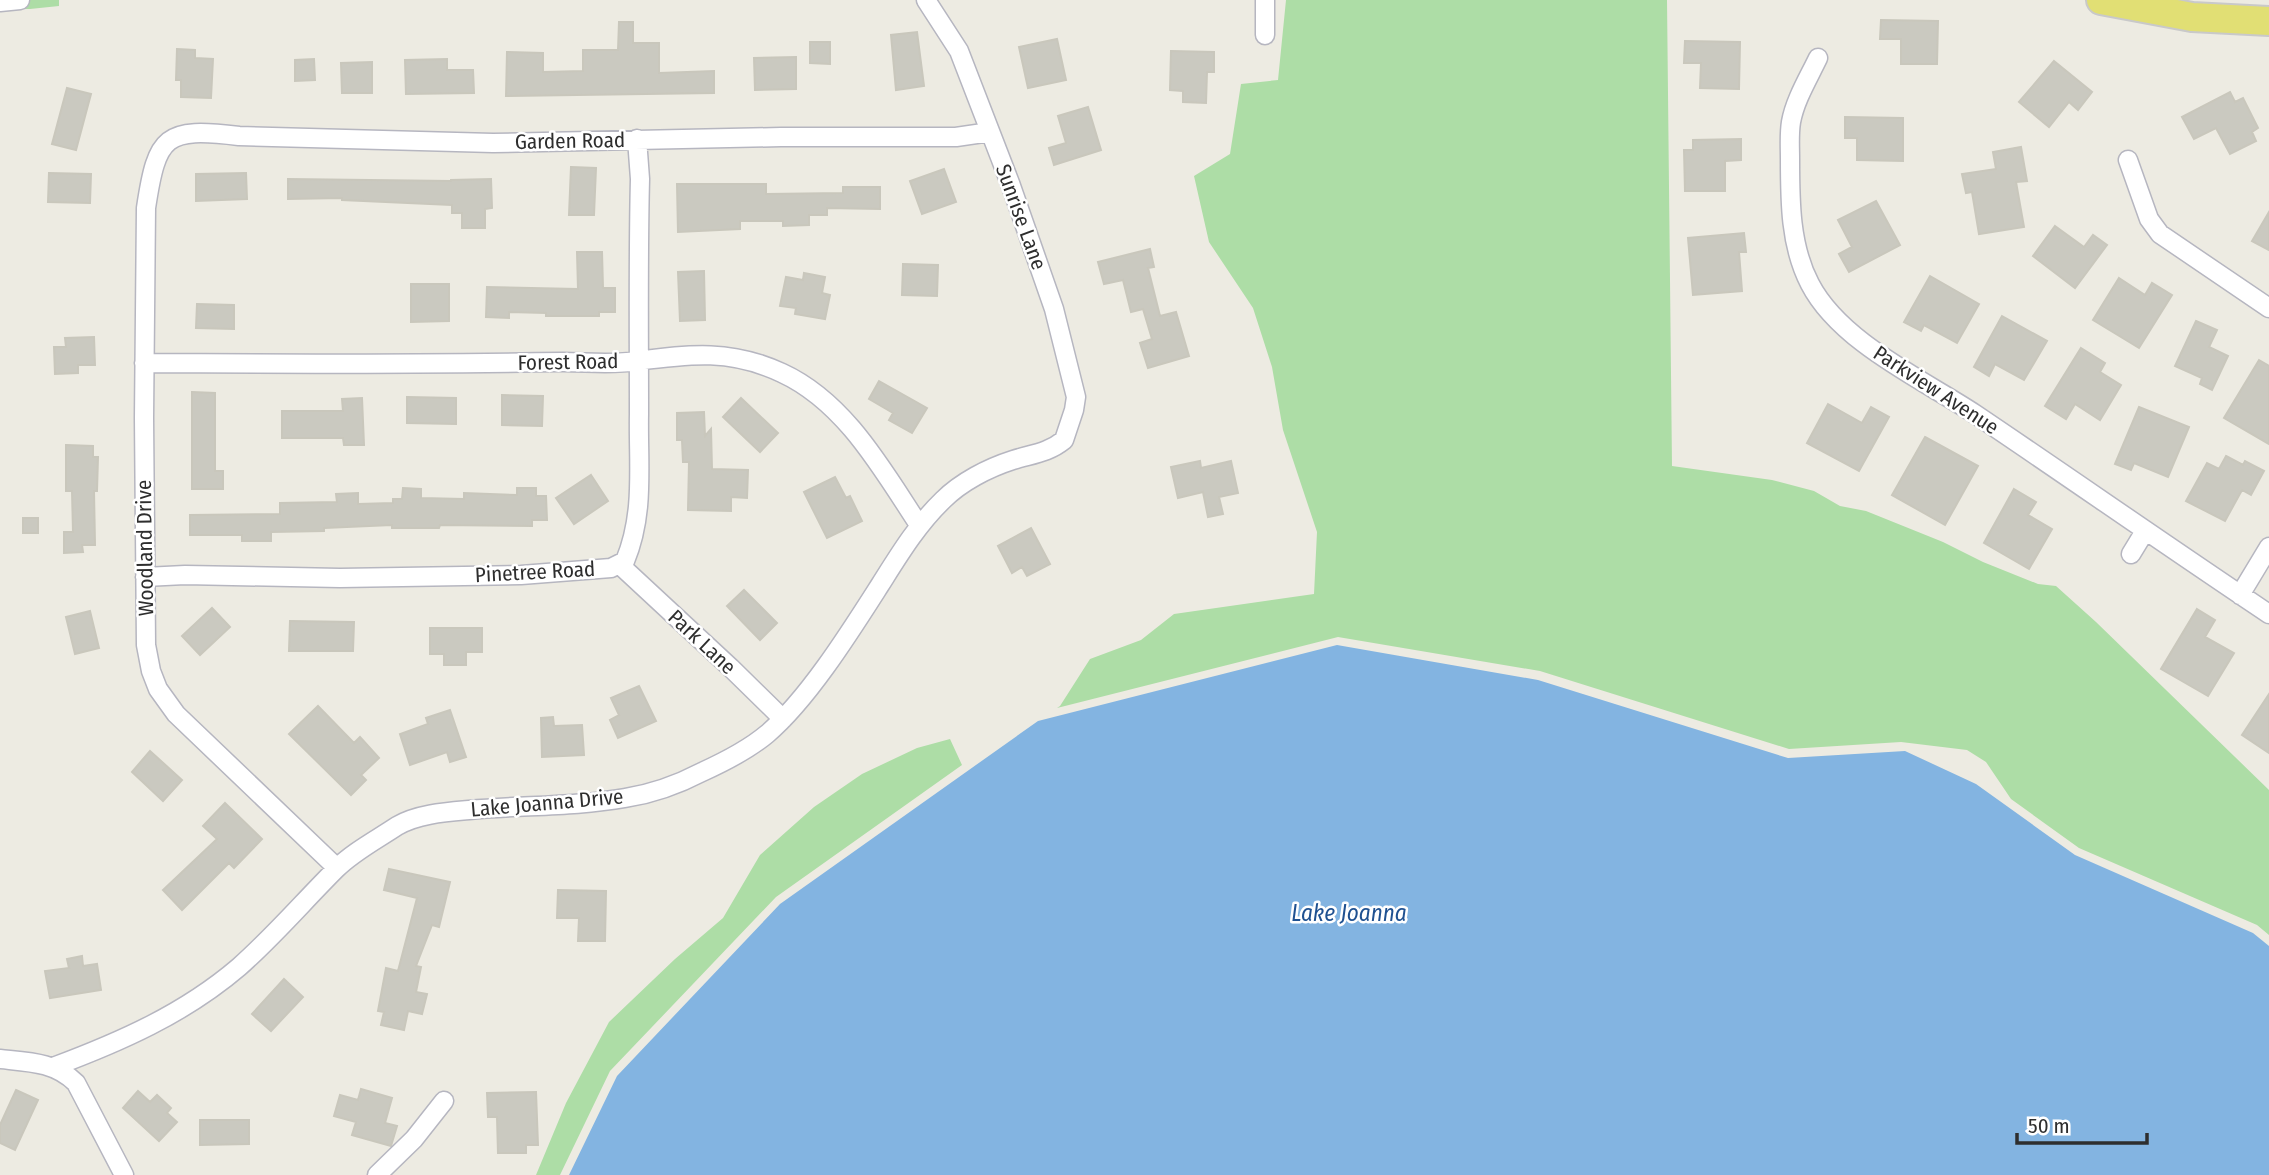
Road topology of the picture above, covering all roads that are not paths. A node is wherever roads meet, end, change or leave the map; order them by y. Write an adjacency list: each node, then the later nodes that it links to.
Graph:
1 (20, 0): 5 (street)
2 (926, 0): 9 (street, Sunrise Lane)
3 (1265, 0): 7 (street)
4 (2101, 0): 6 (main road)
5 (0, 2)
6 (2269, 21)
7 (1265, 34)
8 (1818, 58): 18 (street, Parkview Avenue)
9 (990, 132): 10 (street, Garden Road); 16 (street, Sunrise Lane)
10 (638, 139): 11 (street, Garden Road); 14 (street, Pinetree Road)
11 (158, 154): 15 (street, Woodland Drive)
12 (2128, 160): 13 (street)
13 (2269, 308)
14 (639, 361): 15 (street, Forest Road); 17 (street, Forest Road); 21 (street, Pinetree Road)
15 (144, 363): 22 (street, Woodland Drive)
16 (1061, 443): 17 (street, Lake Joanna Drive)
17 (919, 525): 25 (street, Lake Joanna Drive)
18 (2145, 531): 20 (street); 23 (street, Parkview Avenue)
19 (2269, 547): 23 (street)
20 (2131, 554)
21 (620, 565): 22 (street, Pinetree Road); 25 (street, Park Lane)
22 (145, 578): 26 (street, Woodland Drive)
23 (2240, 595): 24 (street, Parkview Avenue)
24 (2269, 614)
25 (783, 719): 26 (street, Lake Joanna Drive)
26 (337, 868): 28 (street, Lake Joanna Drive)
27 (0, 1059): 28 (street)
28 (53, 1067): 30 (street)
29 (444, 1101): 31 (street)
30 (124, 1175)
31 (377, 1175)

